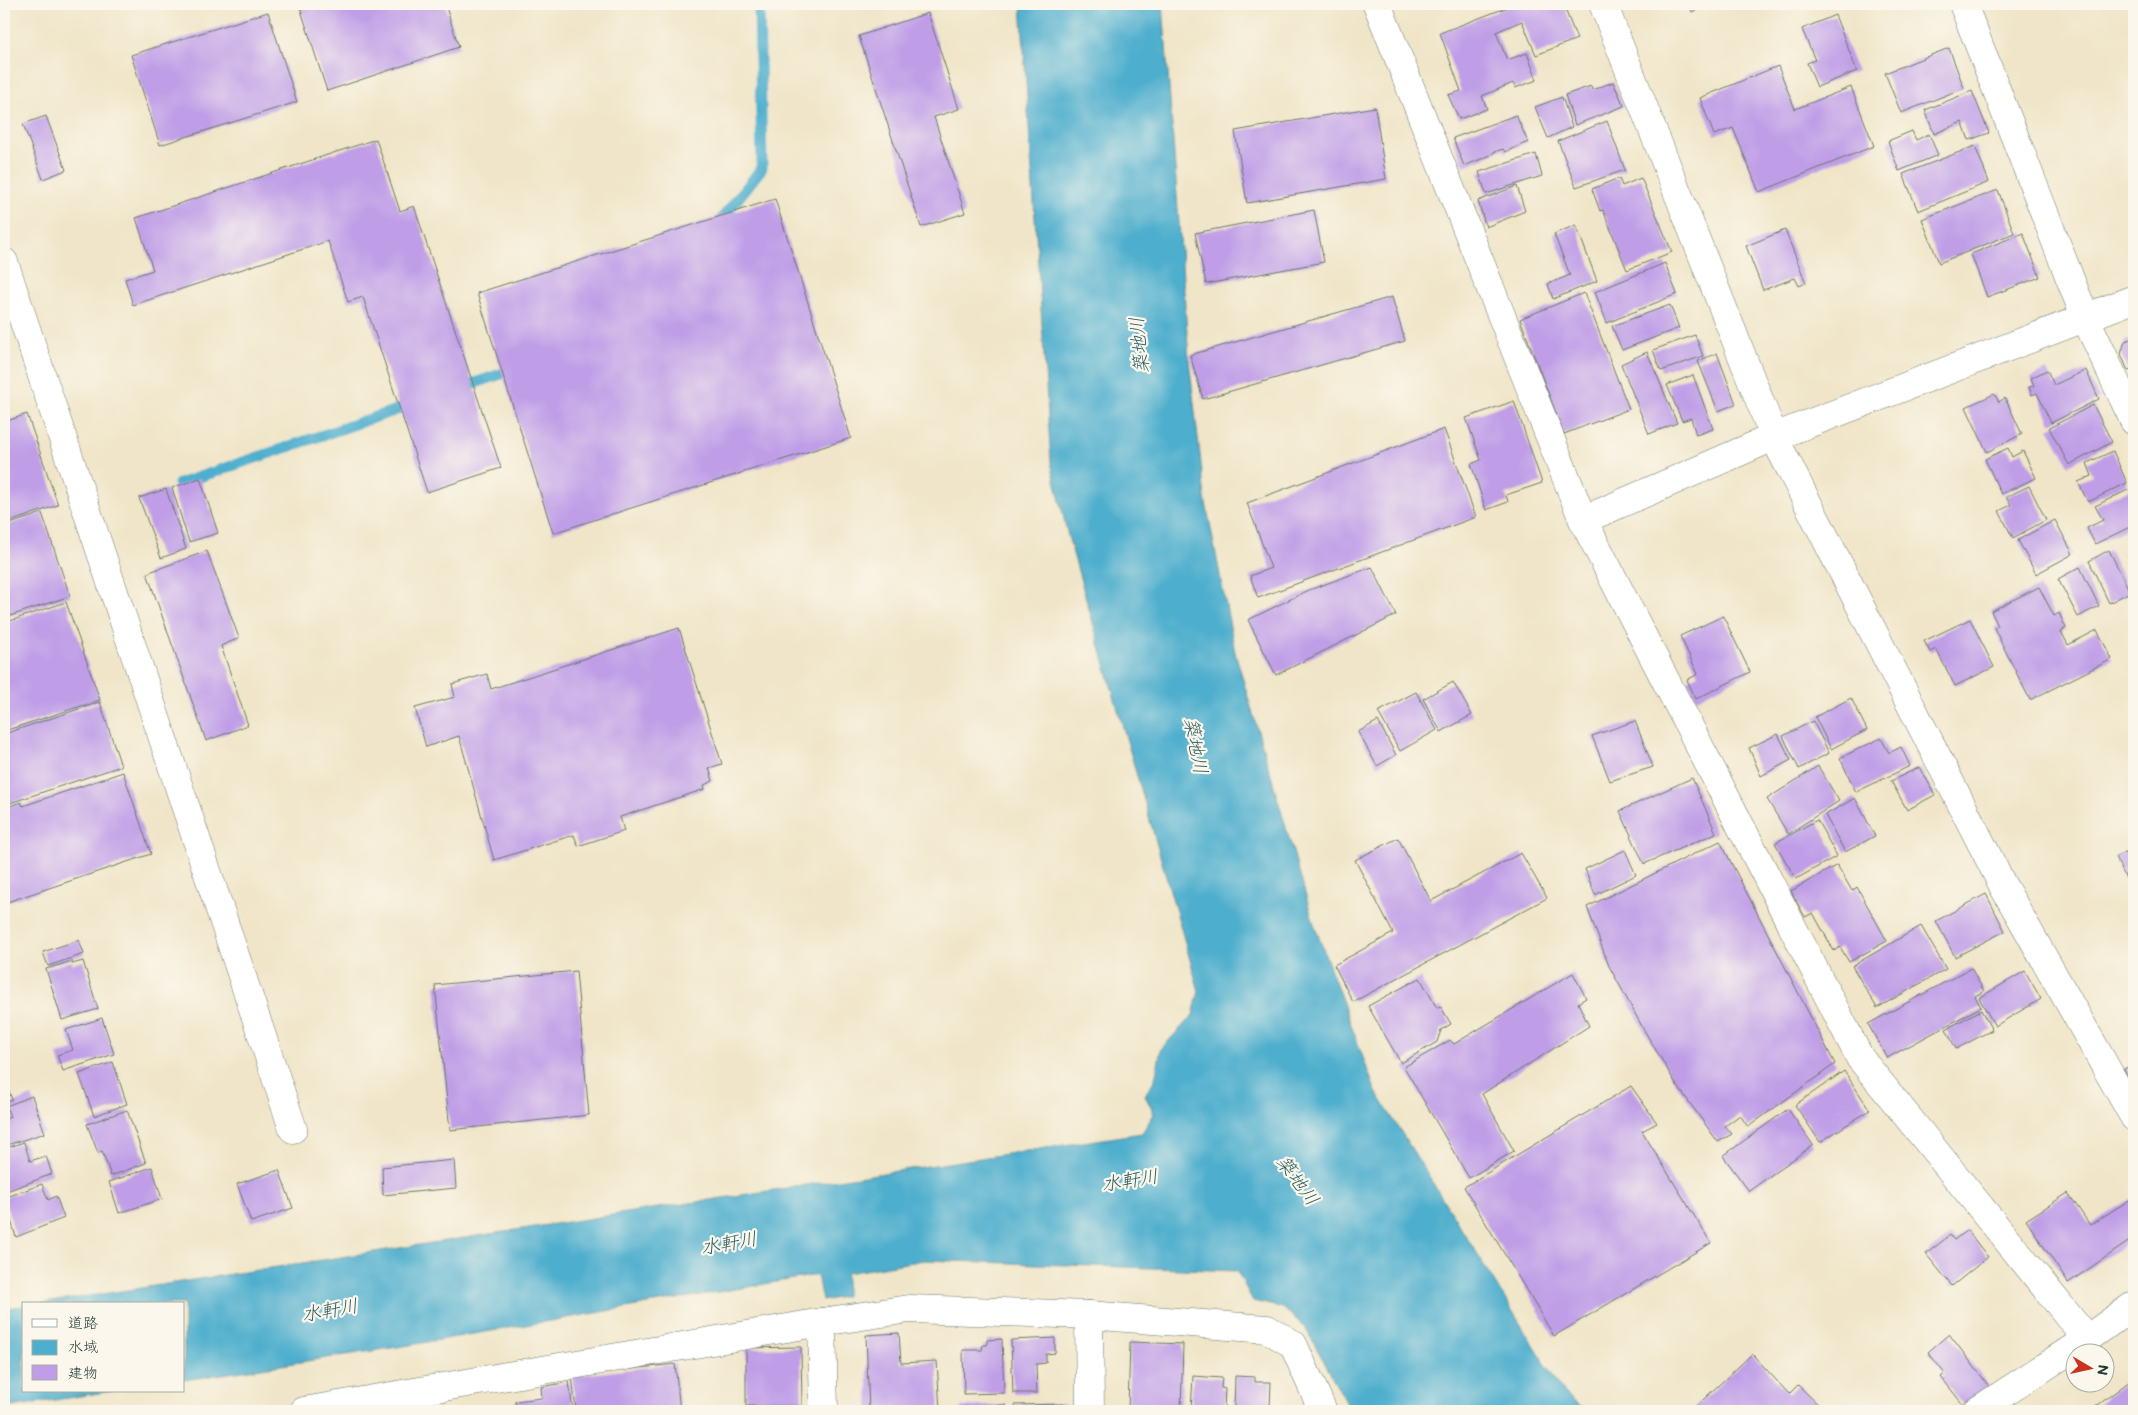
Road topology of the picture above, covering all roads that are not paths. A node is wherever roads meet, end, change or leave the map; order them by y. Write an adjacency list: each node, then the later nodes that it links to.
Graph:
1 (1377, 4): 9 (street)
2 (1603, 4): 8 (street)
3 (1963, 4): 6 (street)
4 (4, 262): 11 (street)
5 (2134, 299): 6 (street)
6 (2085, 317): 7 (street); 8 (street)
7 (2134, 421)
8 (1774, 437): 9 (street); 10 (street)
9 (1583, 520): 15 (street)
10 (2134, 1118)
11 (293, 1129)
12 (2134, 1305): 15 (street)
13 (1089, 1315): 14 (street); 18 (street); 19 (street)
14 (822, 1322): 16 (street); 17 (street)
15 (2087, 1339): 20 (street)
16 (304, 1411)
17 (824, 1411)
18 (1090, 1411)
19 (1323, 1411)
20 (1977, 1411)

